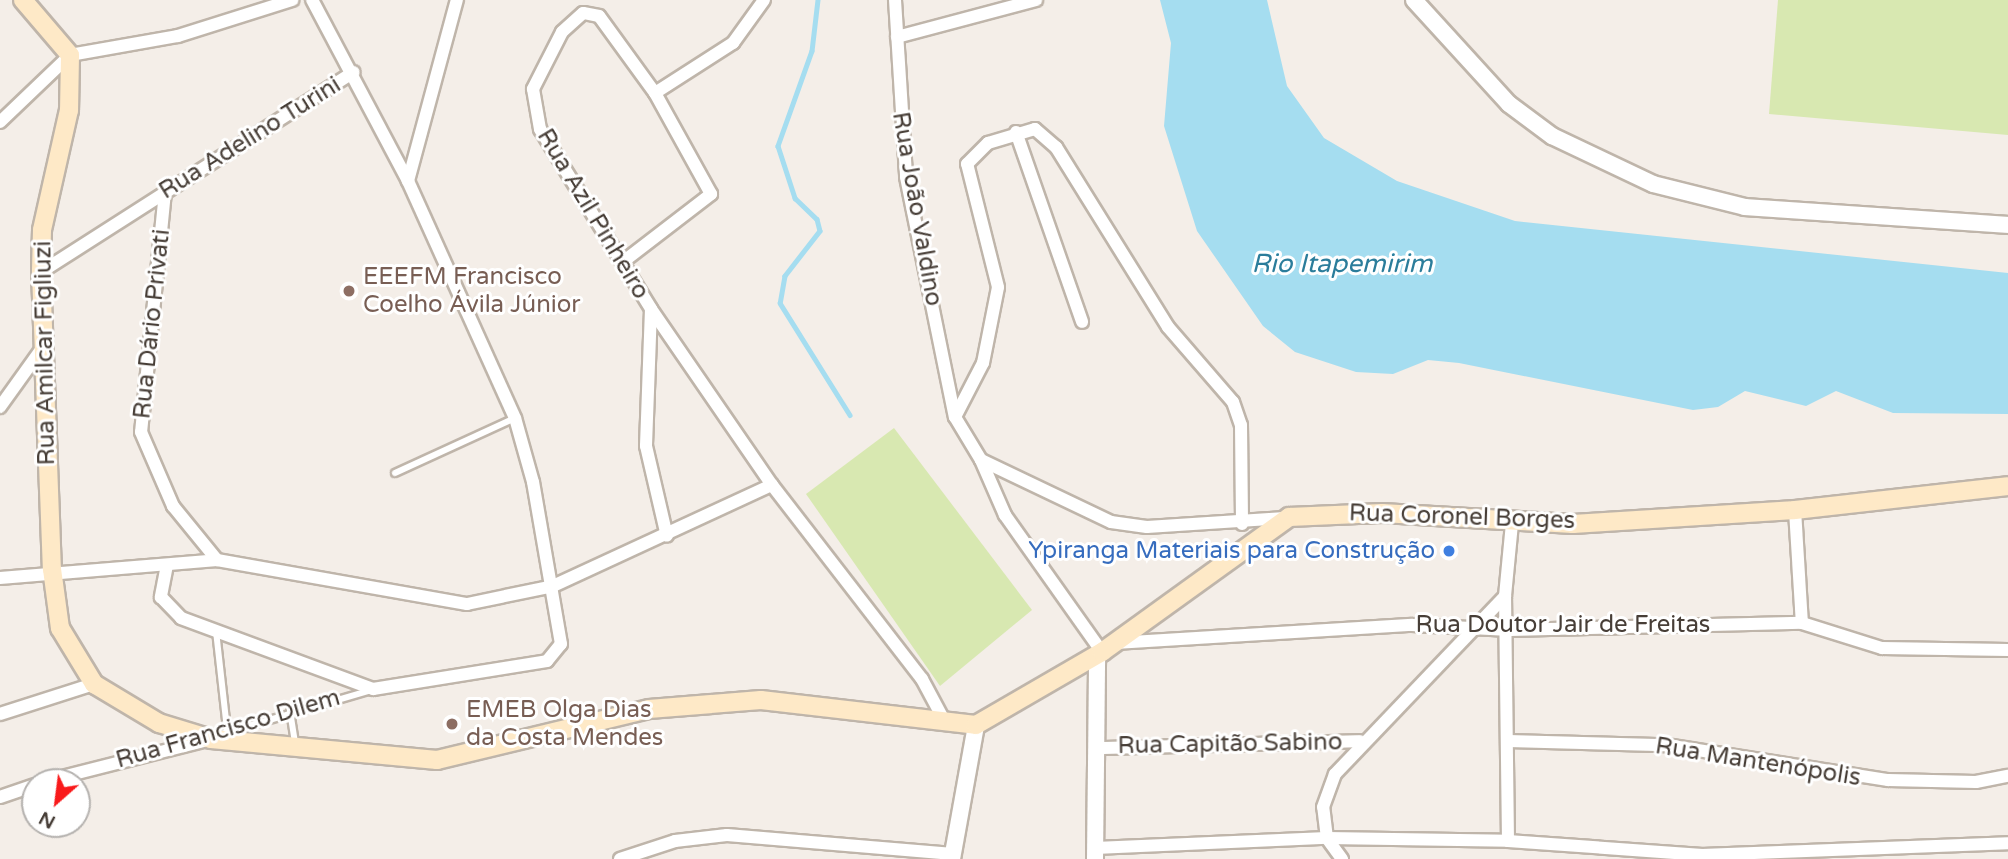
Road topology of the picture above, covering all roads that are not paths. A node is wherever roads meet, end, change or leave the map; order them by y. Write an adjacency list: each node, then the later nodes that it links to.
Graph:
1 (23, 0): 10 (main road)
2 (292, 0): 10 (street)
3 (312, 0): 11 (street)
4 (457, 0): 15 (street)
5 (764, 0): 12 (street)
6 (895, 0): 9 (street, Rua João Valdino)
7 (1036, 0): 9 (street)
8 (1422, 3): 17 (street)
9 (897, 37): 24 (street, Rua João Valdino)
10 (70, 55): 13 (street); 19 (main road, Rua Amilcar Figliuzi)
11 (354, 72): 15 (street); 16 (street, Rua Adelino Turini)
12 (655, 93): 18 (street); 18 (street, Rua Azil Pinheiro)
13 (0, 122)
14 (1016, 132): 21 (street); 24 (street); 33 (street)
15 (408, 181): 25 (street)
16 (165, 192): 19 (street, Rua Adelino Turini); 35 (street, Rua Dário Privati)
17 (2008, 225)
18 (624, 261): 20 (street, Rua Azil Pinheiro)
19 (41, 272): 22 (main road, Rua Amilcar Figliuzi)
20 (651, 309): 28 (street, Rua Azil Pinheiro); 34 (street)
21 (1082, 322)
22 (36, 354): 23 (street); 37 (main road, Rua Amilcar Figliuzi)
23 (0, 407)
24 (955, 417): 26 (street)
25 (515, 418): 27 (lane); 39 (street)
26 (981, 460): 33 (street, Rua Coronel Borges); 45 (street)
27 (395, 473)
28 (772, 485): 34 (street); 51 (street, Rua Azil Pinheiro)
29 (2008, 486): 30 (main road, Rua Coronel Borges)
30 (1795, 510): 32 (main road, Rua Coronel Borges); 41 (street)
31 (1289, 517): 32 (main road, Rua Coronel Borges); 33 (street, Rua Coronel Borges); 45 (main road)
32 (1512, 523): 40 (street)
33 (1242, 524)
34 (667, 536): 39 (street)
35 (217, 560): 36 (street); 39 (street)
36 (167, 565): 37 (street); 43 (street)
37 (52, 569): 38 (street); 47 (main road, Rua Amilcar Figliuzi)
38 (0, 578)
39 (553, 586): 48 (street)
40 (1505, 596): 42 (street); 44 (street)
41 (1802, 623): 44 (street, Rua Doutor Jair de Freitas); 46 (street, Rua Doutor Jair de Freitas)
42 (1471, 627): 44 (street, Rua Doutor Jair de Freitas); 45 (street, Rua Doutor Jair de Freitas); 55 (street)
43 (216, 631): 48 (street); 53 (lane)
44 (1510, 631): 56 (street)
45 (1105, 650): 52 (main road); 58 (street)
46 (2008, 650)
47 (94, 684): 50 (street); 54 (main road)
48 (373, 689): 49 (lane, Rua Francisco Dilem)
49 (290, 711): 53 (lane, Rua Francisco Dilem); 57 (lane)
50 (0, 714)
51 (945, 722): 52 (main road); 57 (main road)
52 (976, 725): 67 (street)
53 (227, 729): 54 (lane, Rua Francisco Dilem)
54 (211, 739): 57 (main road); 59 (street, Rua Francisco Dilem)
55 (1360, 741): 58 (street, Rua Capitão Sabino); 63 (street)
56 (1508, 741): 60 (street, Rua Mantenópolis); 64 (street)
57 (295, 748)
58 (1100, 748): 66 (street)
59 (91, 770)
60 (2008, 776)
61 (21, 790): 62 (street)
62 (0, 797)
63 (1327, 838): 64 (street); 66 (street); 69 (street)
64 (1508, 841): 65 (street)
65 (2008, 843)
66 (1095, 853)
67 (952, 857): 68 (street)
68 (620, 859)
69 (1342, 859)

